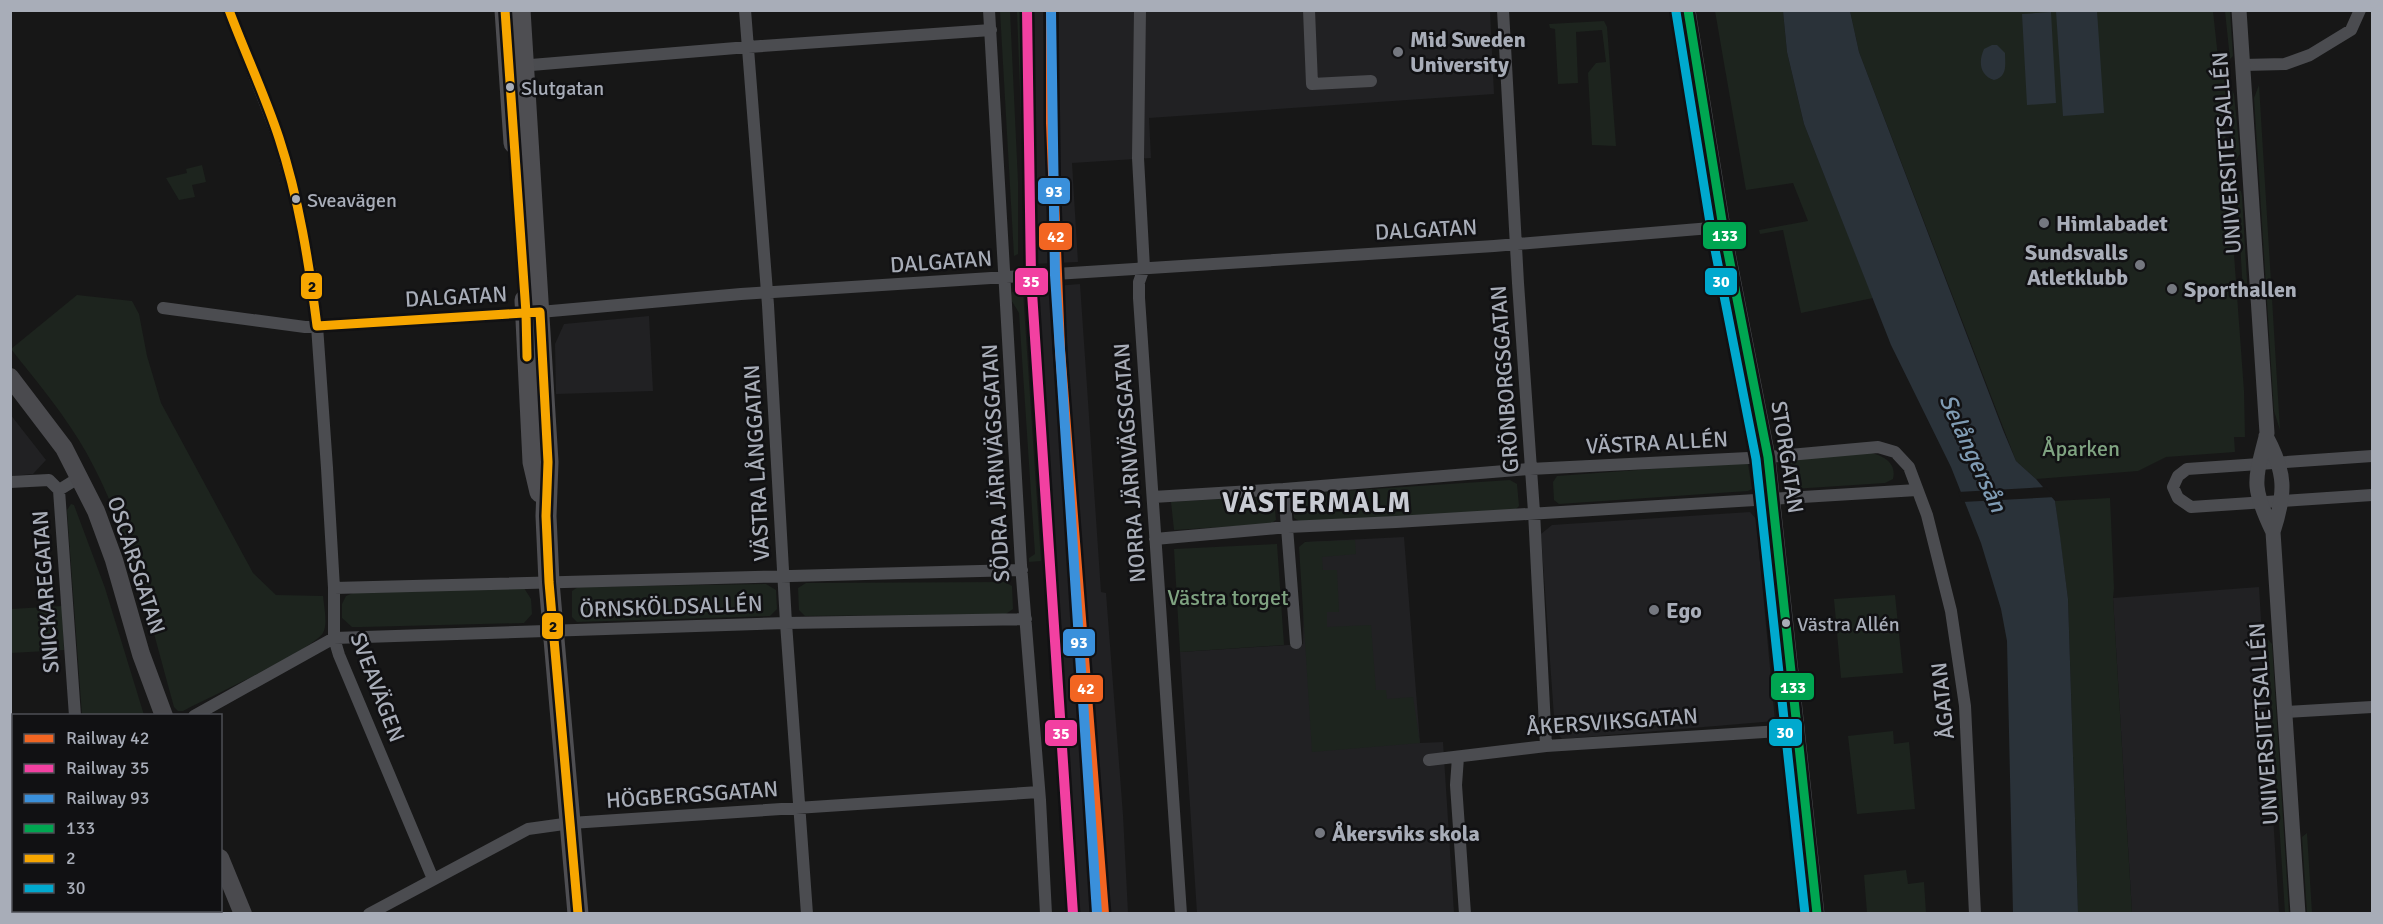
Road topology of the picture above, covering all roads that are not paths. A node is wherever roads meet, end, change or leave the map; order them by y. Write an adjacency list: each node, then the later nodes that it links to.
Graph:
1 (229, 10): 24 (street, SVEAVÄGEN)
2 (505, 10): 15 (highway)
3 (520, 10): 15 (highway)
4 (745, 10): 13 (street, VÄSTRA LÅNGGATAN)
5 (989, 10): 12 (street, SÖDRA JÄRNVÄGSGATAN)
6 (1140, 10): 19 (street, NORRA JÄRNVÄGSGATAN)
7 (1309, 10): 16 (street)
8 (1503, 10): 18 (street, GRÖNBORGSGATAN)
9 (1688, 10): 17 (street, STORGATAN)
10 (2239, 10): 14 (street, UNIVERSITETSALLÉN)
11 (2361, 10): 14 (street)
12 (991, 30): 13 (street); 20 (street, SÖDRA JÄRNVÄGSGATAN)
13 (748, 47): 15 (street); 21 (street, VÄSTRA LÅNGGATAN)
14 (2243, 65): 26 (street, UNIVERSITETSALLÉN)
15 (516, 67): 23 (highway)
16 (1371, 81)
17 (1723, 227): 18 (street, DALGATAN); 28 (street, STORGATAN)
18 (1516, 244): 19 (street, DALGATAN); 31 (street, GRÖNBORGSGATAN)
19 (1144, 268): 20 (street, DALGATAN); 38 (street, NORRA JÄRNVÄGSGATAN)
20 (1005, 278): 21 (street, DALGATAN); 46 (street, SÖDRA JÄRNVÄGSGATAN)
21 (767, 292): 23 (street, DALGATAN); 47 (street, VÄSTRA LÅNGGATAN)
22 (163, 308): 24 (street, DALGATAN)
23 (533, 312): 24 (street, DALGATAN); 48 (highway)
24 (317, 326): 49 (street, SVEAVÄGEN)
25 (10, 377): 32 (main road, OSCARSGATAN)
26 (2266, 436): 29 (street, UNIVERSITETSALLÉN); 30 (street, UNIVERSITETSALLÉN)
27 (2373, 456): 30 (street)
28 (1768, 457): 31 (street, VÄSTRA ALLÉN); 36 (street, VÄSTRA ALLÉN); 39 (street, STORGATAN)
29 (2258, 464): 30 (street); 41 (street, UNIVERSITETSALLÉN); 41 (street)
30 (2279, 464): 40 (street, UNIVERSITETSALLÉN)
31 (1530, 469): 34 (street, VÄSTRA ALLÉN); 42 (street, GRÖNBORGSGATAN)
32 (80, 477): 35 (street, SNICKAREGATAN); 58 (main road, OSCARSGATAN)
33 (10, 482): 35 (street)
34 (1284, 489): 38 (street, VÄSTRA ALLÉN); 43 (street)
35 (59, 490): 57 (street, SNICKAREGATAN)
36 (1917, 490): 39 (street); 78 (street, ÅGATAN)
37 (2373, 495): 40 (street)
38 (1153, 496): 45 (street, NORRA JÄRNVÄGSGATAN)
39 (1773, 498): 42 (street); 60 (street, STORGATAN)
40 (2282, 500): 41 (street); 44 (street, UNIVERSITETSALLÉN)
41 (2259, 503): 44 (street, UNIVERSITETSALLÉN)
42 (1534, 512): 43 (street); 61 (street, GRÖNBORGSGATAN)
43 (1288, 527): 45 (street); 54 (street)
44 (2273, 532): 56 (street, UNIVERSITETSALLÉN)
45 (1155, 539): 75 (street, NORRA JÄRNVÄGSGATAN)
46 (1022, 570): 47 (street, ÖRNSKÖLDSALLÉN); 50 (street, SÖDRA JÄRNVÄGSGATAN)
47 (784, 577): 48 (street, ÖRNSKÖLDSALLÉN); 51 (street, VÄSTRA LÅNGGATAN)
48 (549, 582): 49 (street, ÖRNSKÖLDSALLÉN); 52 (highway)
49 (334, 588): 53 (street, SVEAVÄGEN)
50 (1026, 619): 51 (street, ÖRNSKÖLDSALLÉN); 64 (street, SÖDRA JÄRNVÄGSGATAN)
51 (786, 623): 52 (street, ÖRNSKÖLDSALLÉN); 65 (street, VÄSTRA LÅNGGATAN)
52 (553, 631): 53 (street, ÖRNSKÖLDSALLÉN); 66 (highway)
53 (334, 638): 59 (street, ÖRNSKÖLDSALLÉN); 68 (street, SVEAVÄGEN)
54 (1296, 643)
55 (2373, 707): 56 (street)
56 (2285, 712): 79 (street, UNIVERSITETSALLÉN)
57 (75, 714)
58 (163, 714)
59 (198, 714)
60 (1797, 730): 61 (street, ÅKERSVIKSGATAN); 77 (street, STORGATAN)
61 (1546, 746): 62 (street, ÅKERSVIKSGATAN)
62 (1458, 757): 63 (street, ÅKERSVIKSGATAN); 76 (street)
63 (1429, 760)
64 (1040, 792): 65 (street, HÖGBERGSGATAN); 74 (street, SÖDRA JÄRNVÄGSGATAN)
65 (799, 808): 66 (street, HÖGBERGSGATAN); 73 (street, VÄSTRA LÅNGGATAN)
66 (565, 824): 68 (street, HÖGBERGSGATAN); 71 (highway); 72 (highway)
67 (222, 863): 69 (main road)
68 (432, 879): 70 (street, HÖGBERGSGATAN)
69 (243, 914)
70 (369, 914)
71 (564, 914)
72 (578, 914)
73 (807, 914)
74 (1046, 914)
75 (1181, 914)
76 (1465, 914)
77 (1817, 914)
78 (1975, 914)
79 (2298, 914)

